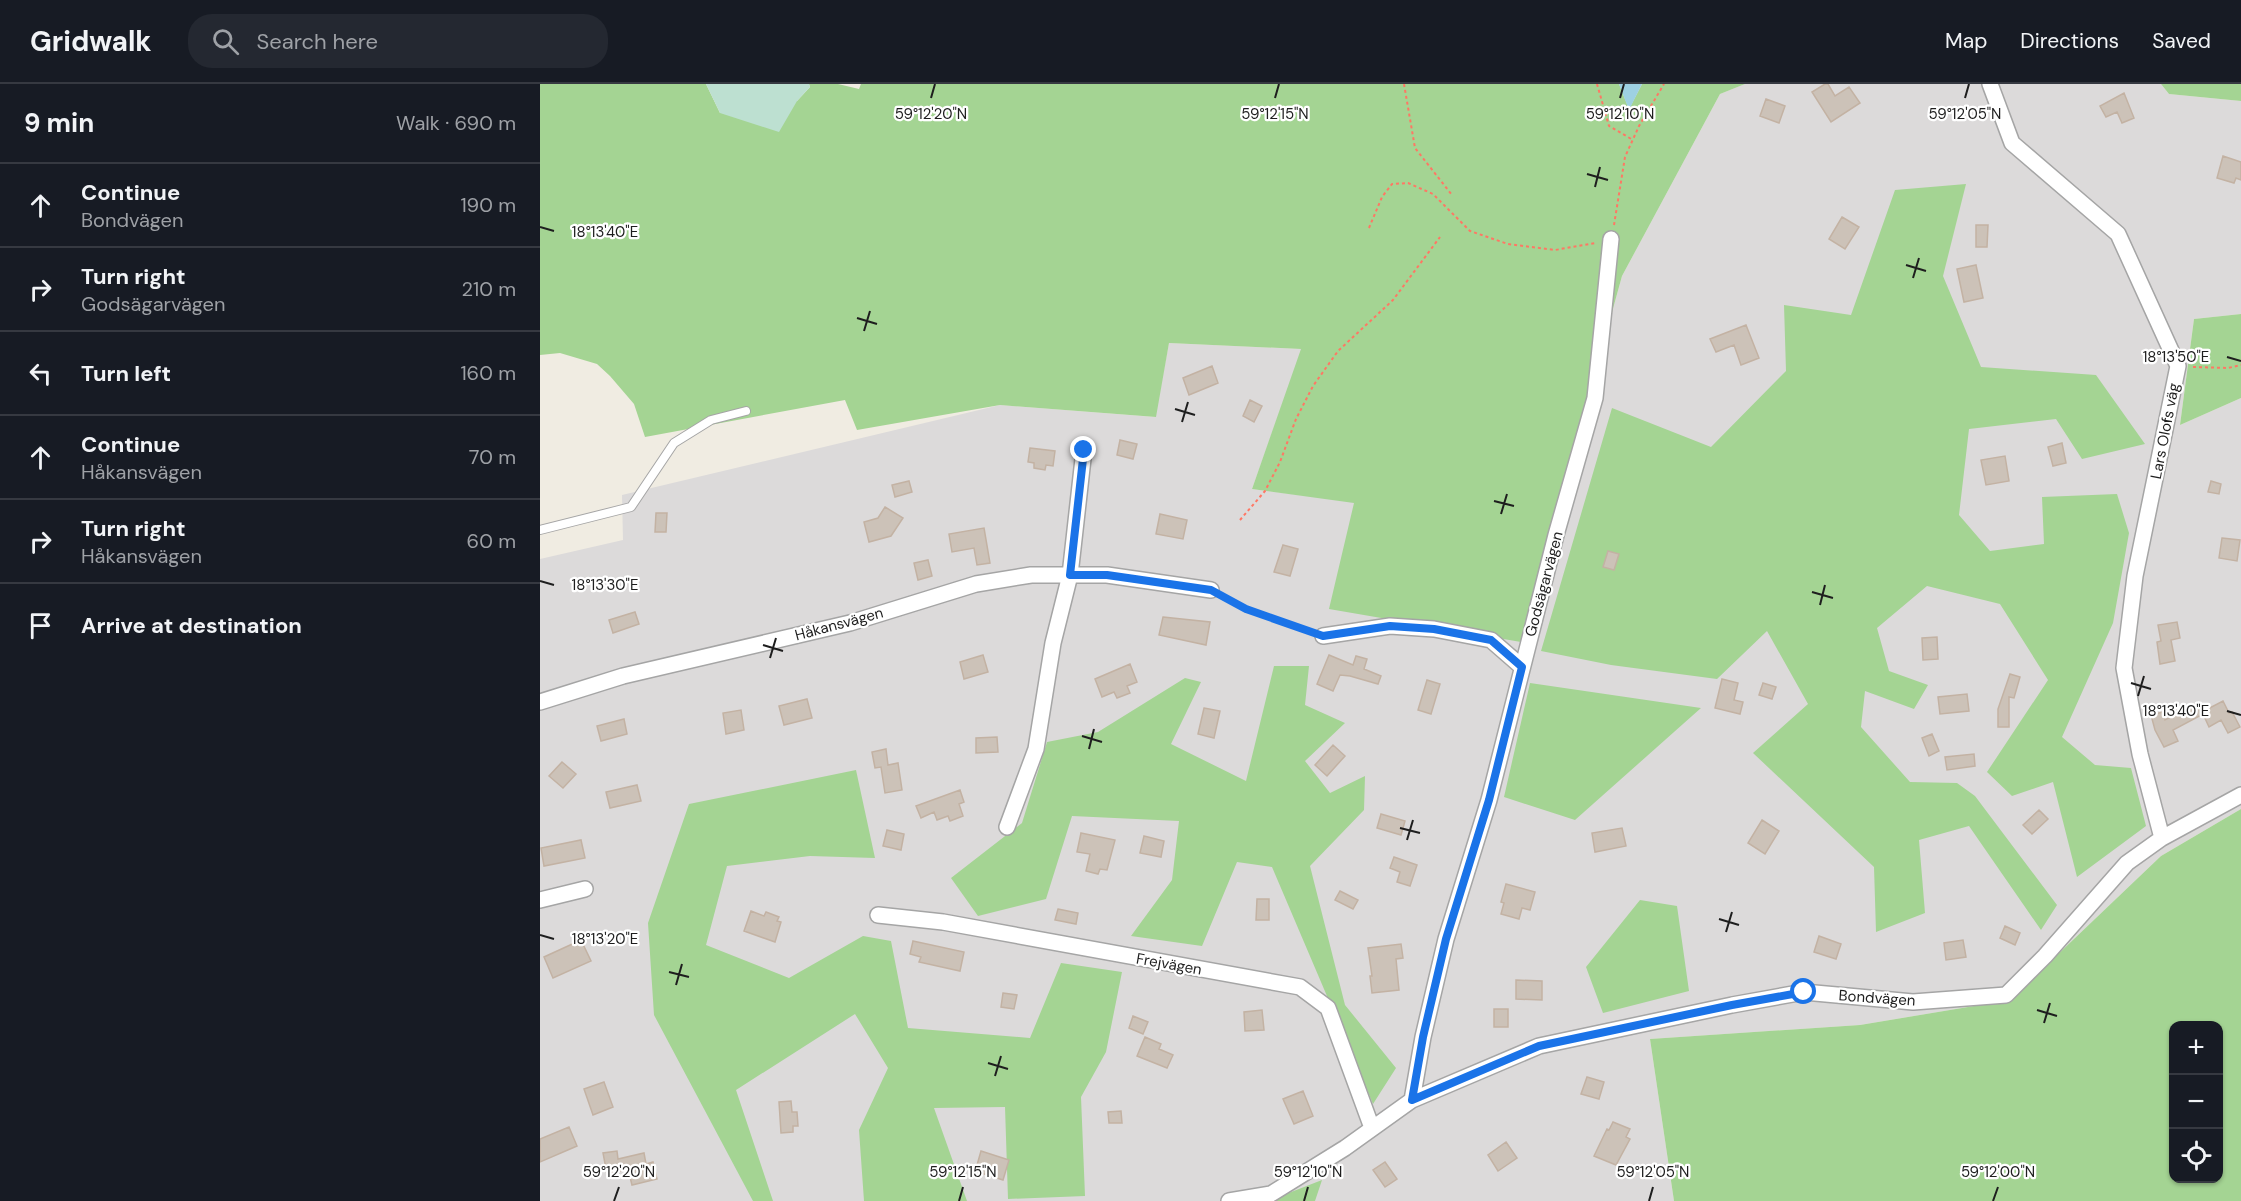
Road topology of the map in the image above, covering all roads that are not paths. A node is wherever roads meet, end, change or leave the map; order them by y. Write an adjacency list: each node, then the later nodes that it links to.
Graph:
1 (1990, 84): 13 (street, Lars Olofs väg)
2 (1611, 239): 9 (street, Godsägarvägen)
3 (746, 411): 5 (lane)
4 (1084, 450): 6 (street)
5 (540, 530)
6 (1070, 575): 7 (street, Håkansvägen); 10 (street, Håkansvägen); 12 (street)
7 (1211, 590)
8 (1323, 636): 9 (street)
9 (1522, 667): 17 (street, Godsägarvägen)
10 (540, 702)
11 (2241, 795): 13 (street, Bondvägen)
12 (1007, 827)
13 (2162, 838): 17 (street, Bondvägen)
14 (585, 889): 15 (street)
15 (540, 900)
16 (878, 915): 18 (street, Frejvägen)
17 (1412, 1100): 18 (street, Bondvägen)
18 (1372, 1128): 19 (street, Bondvägen)
19 (1229, 1201)

